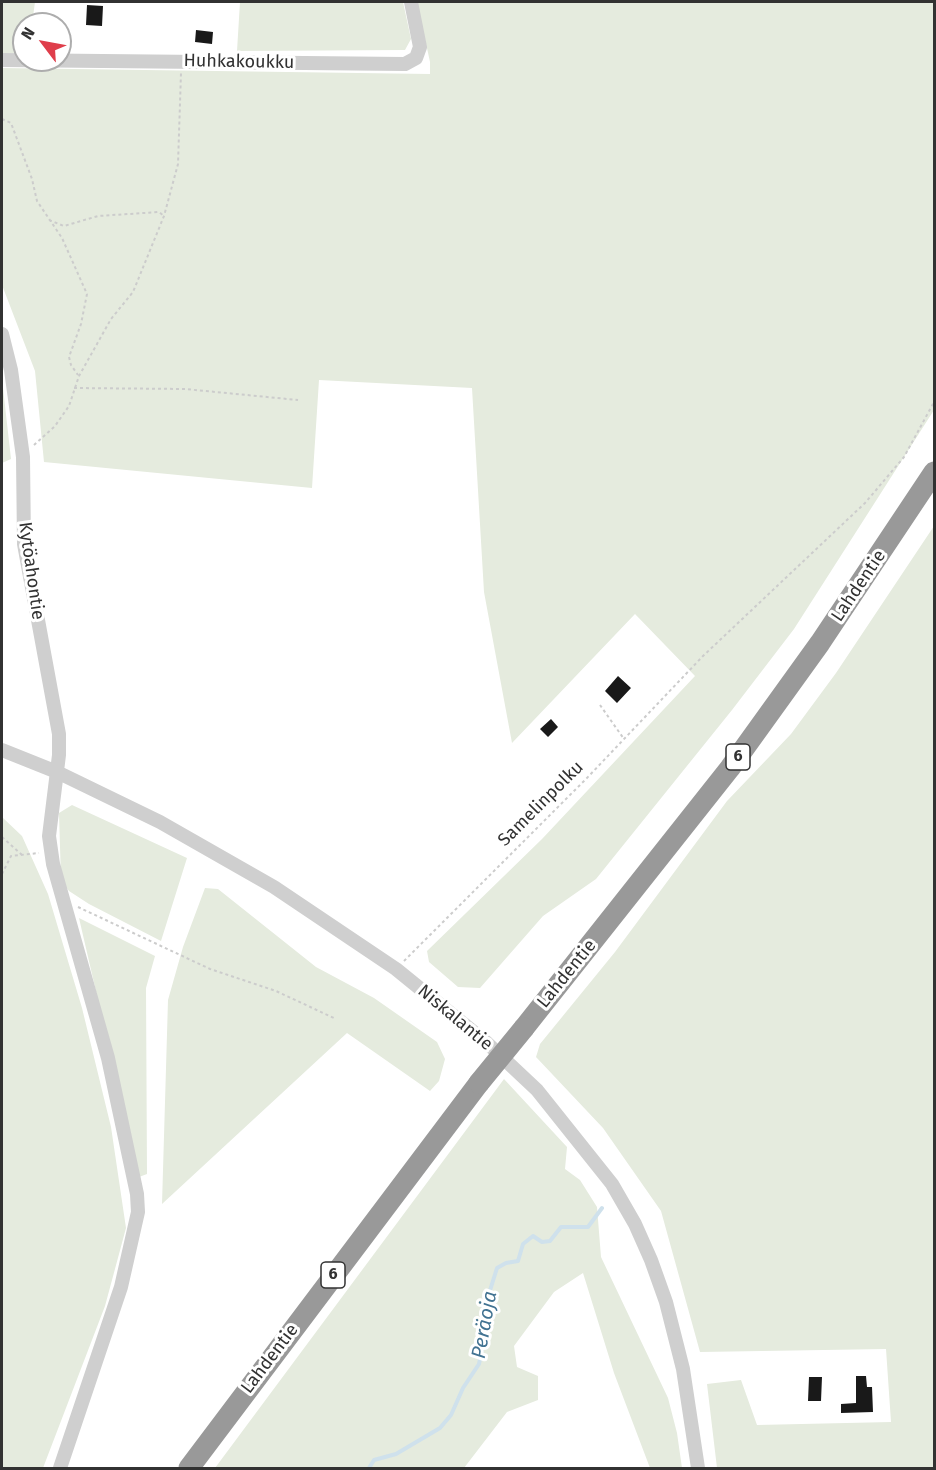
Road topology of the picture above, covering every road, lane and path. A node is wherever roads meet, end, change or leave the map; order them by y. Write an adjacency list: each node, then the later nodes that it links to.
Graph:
1 (411, 2): 3 (street, Huhkakoukku)
2 (2, 60): 3 (street, Huhkakoukku)
3 (180, 61): 5 (path)
4 (2, 119): 6 (path)
5 (164, 216): 6 (path); 8 (path)
6 (49, 220): 8 (path)
7 (2, 334): 12 (street, Kytöahontie)
8 (79, 376): 9 (path)
9 (74, 388): 10 (path); 12 (path)
10 (298, 400)
11 (934, 402): 15 (path, Samelinpolku)
12 (23, 457): 17 (street, Kytöahontie)
13 (934, 472): 26 (highway, Lahdentie / 6, bridge)
14 (600, 705): 15 (path)
15 (624, 739): 23 (path, Samelinpolku)
16 (2, 750): 17 (street, Niskalantie)
17 (57, 772): 19 (street, Kytöahontie); 23 (street, Niskalantie)
18 (2, 837): 20 (path)
19 (51, 851): 20 (path); 22 (street, Kytöahontie)
20 (22, 855): 21 (path)
21 (2, 874)
22 (60, 897): 24 (path); 25 (street, Kytöahontie)
23 (396, 969): 27 (street, Niskalantie)
24 (336, 1019)
25 (60, 1468)
26 (189, 1468)
27 (698, 1468)

